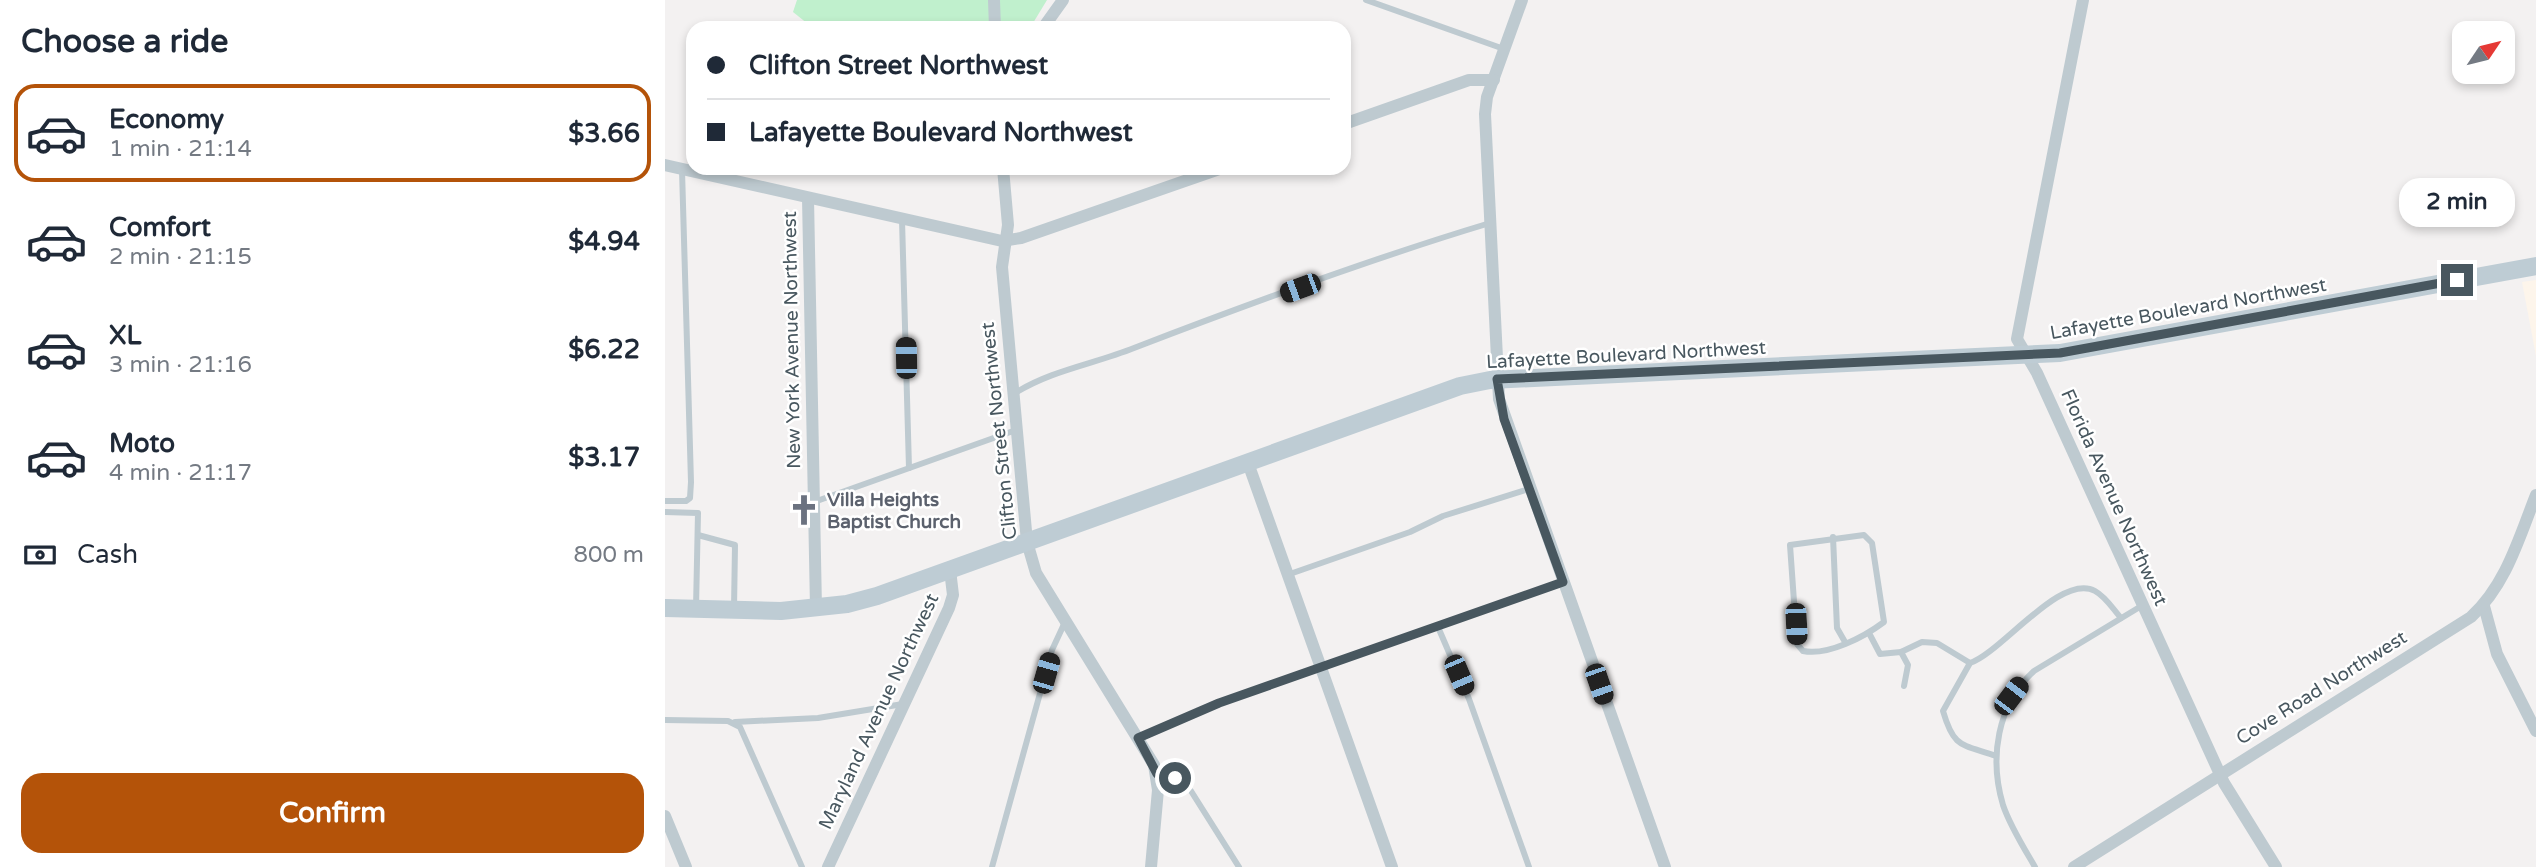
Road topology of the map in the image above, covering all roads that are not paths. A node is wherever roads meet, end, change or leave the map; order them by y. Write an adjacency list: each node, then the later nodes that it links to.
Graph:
1 (994, 0): 6 (street)
2 (1063, 0): 7 (street)
3 (1366, 0): 8 (lane)
4 (1522, 0): 8 (street)
5 (2083, 0): 22 (street, Florida Avenue Northwest)
6 (995, 21)
7 (1048, 21)
8 (1504, 49): 9 (street)
9 (1494, 80): 10 (street); 19 (street)
10 (1351, 122)
11 (665, 165): 12 (street)
12 (682, 168): 13 (street); 30 (lane)
13 (686, 169)
14 (711, 175): 17 (street)
15 (1003, 175): 20 (street, Clifton Street Northwest)
16 (1201, 175): 20 (street)
17 (807, 198): 18 (street); 31 (street, New York Avenue Northwest)
18 (902, 220): 20 (street); 27 (lane)
19 (1490, 223): 23 (street); 24 (lane)
20 (1006, 241): 24 (street, Clifton Street Northwest)
21 (2536, 266): 22 (main road, Lafayette Boulevard Northwest)
22 (2026, 356): 23 (main road, Lafayette Boulevard Northwest); 39 (street, Florida Avenue Northwest)
23 (1497, 379): 26 (main road, Lafayette Boulevard Northwest); 28 (street)
24 (1013, 394): 25 (street, Clifton Street Northwest)
25 (1016, 430): 27 (lane); 35 (street, Clifton Street Northwest)
26 (1248, 463): 35 (main road, Lafayette Boulevard Northwest); 37 (street)
27 (909, 468): 31 (lane)
28 (1529, 489): 37 (lane); 38 (street)
29 (2536, 495): 40 (street, Cove Road Northwest)
30 (665, 501)
31 (813, 502): 42 (street, New York Avenue Northwest)
32 (665, 512): 33 (lane)
33 (698, 535): 43 (lane); 44 (lane)
34 (1833, 537): 48 (lane); 49 (lane); 49 (lane)
35 (1027, 542): 36 (main road, Lafayette Boulevard Northwest); 46 (street, Clifton Street Northwest)
36 (950, 570): 42 (main road, Lafayette Boulevard Northwest); 54 (street, Maryland Avenue Northwest)
37 (1287, 575): 52 (street)
38 (1563, 582): 47 (lane); 71 (street)
39 (2143, 606): 45 (lane); 60 (street, Florida Avenue Northwest)
40 (2484, 606): 57 (street); 60 (street, Cove Road Northwest)
41 (665, 608): 43 (main road, Lafayette Boulevard Northwest)
42 (816, 608): 44 (main road, Lafayette Boulevard Northwest)
43 (697, 610): 44 (main road, Lafayette Boulevard Northwest)
44 (734, 611)
45 (2121, 618): 51 (lane); 59 (lane)
46 (1066, 620): 58 (street, Clifton Street Northwest); 66 (lane)
47 (1438, 627): 52 (lane); 70 (lane)
48 (1869, 634): 49 (lane); 50 (lane)
49 (1845, 642)
50 (1901, 652): 51 (lane); 53 (lane)
51 (1970, 663): 59 (lane)
52 (1321, 669): 58 (lane); 69 (street)
53 (1904, 686)
54 (904, 704): 56 (lane); 65 (street, Maryland Avenue Northwest)
55 (665, 720): 56 (lane)
56 (733, 722): 64 (lane)
57 (2536, 731)
58 (1138, 738): 61 (street, Clifton Street Northwest)
59 (1996, 757): 72 (lane)
60 (2220, 773): 73 (street, Cove Road Northwest); 74 (street, Florida Avenue Northwest)
61 (1157, 774): 67 (street); 68 (lane)
62 (665, 817): 63 (street)
63 (686, 867)
64 (802, 867)
65 (828, 867)
66 (992, 867)
67 (1151, 867)
68 (1239, 867)
69 (1392, 867)
70 (1529, 867)
71 (1665, 867)
72 (2035, 867)
73 (2074, 867)
74 (2276, 867)

